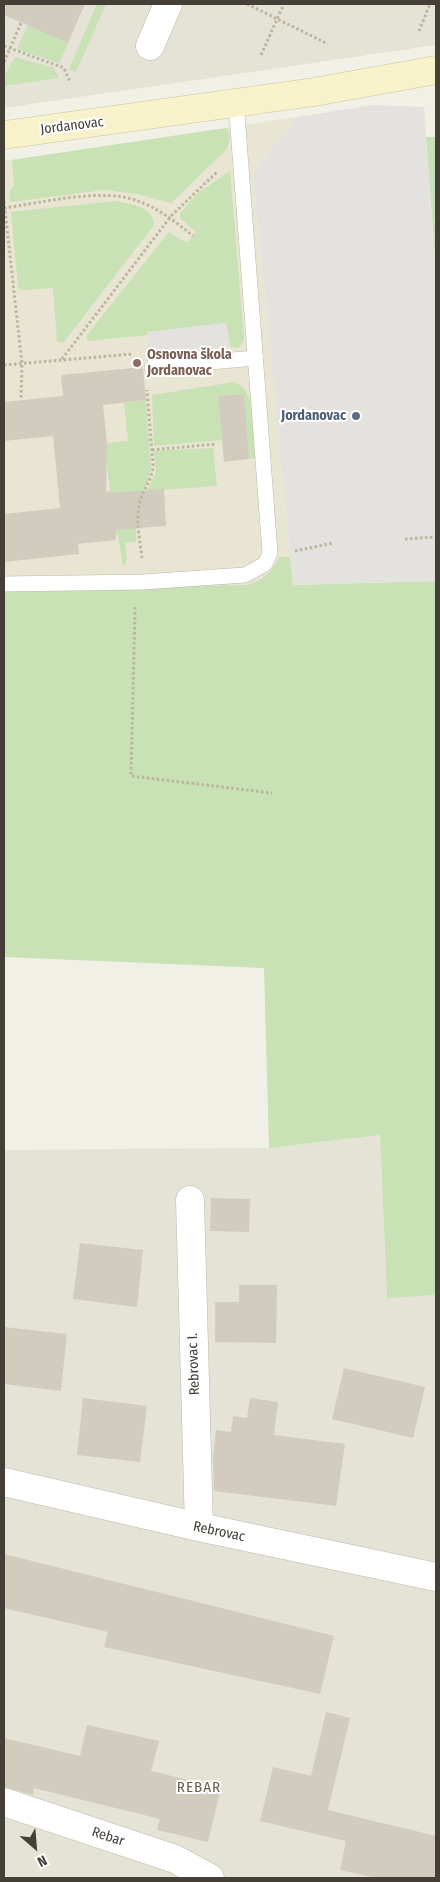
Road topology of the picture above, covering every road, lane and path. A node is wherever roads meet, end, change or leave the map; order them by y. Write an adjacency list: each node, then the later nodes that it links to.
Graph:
1 (168, 4): 10 (street)
2 (247, 4): 5 (path)
3 (284, 4): 5 (path)
4 (430, 4): 7 (path)
5 (278, 18): 8 (path); 12 (path)
6 (21, 22): 11 (path)
7 (419, 31)
8 (328, 44)
9 (4, 46): 11 (path)
10 (150, 46)
11 (10, 48): 13 (path); 15 (path)
12 (261, 55)
13 (4, 62)
14 (436, 70): 16 (main road, Jordanovac)
15 (70, 82)
16 (236, 101): 17 (main road, Jordanovac); 18 (lane)
17 (4, 135)
18 (241, 149): 21 (path); 24 (lane)
19 (4, 201): 20 (path)
20 (4, 208): 21 (path); 26 (path)
21 (170, 218): 22 (path); 25 (path)
22 (193, 236)
23 (135, 354): 25 (path)
24 (256, 358): 28 (lane); 36 (lane)
25 (62, 360): 26 (path)
26 (22, 364): 27 (path); 30 (path)
27 (4, 365)
28 (152, 367)
29 (147, 386): 32 (path)
30 (21, 400)
31 (216, 444): 32 (path)
32 (152, 450): 37 (path)
33 (436, 538): 34 (path)
34 (405, 539)
35 (333, 543): 36 (path)
36 (270, 553): 37 (lane)
37 (143, 582): 38 (lane)
38 (4, 584)
39 (135, 614): 40 (path)
40 (272, 793)
41 (190, 1200): 43 (street, Rebrovac I.)
42 (4, 1482): 43 (street, Rebrovac)
43 (199, 1528): 44 (street, Rebrovac)
44 (436, 1576)
45 (4, 1802): 46 (street, Rebar)
46 (210, 1878)

